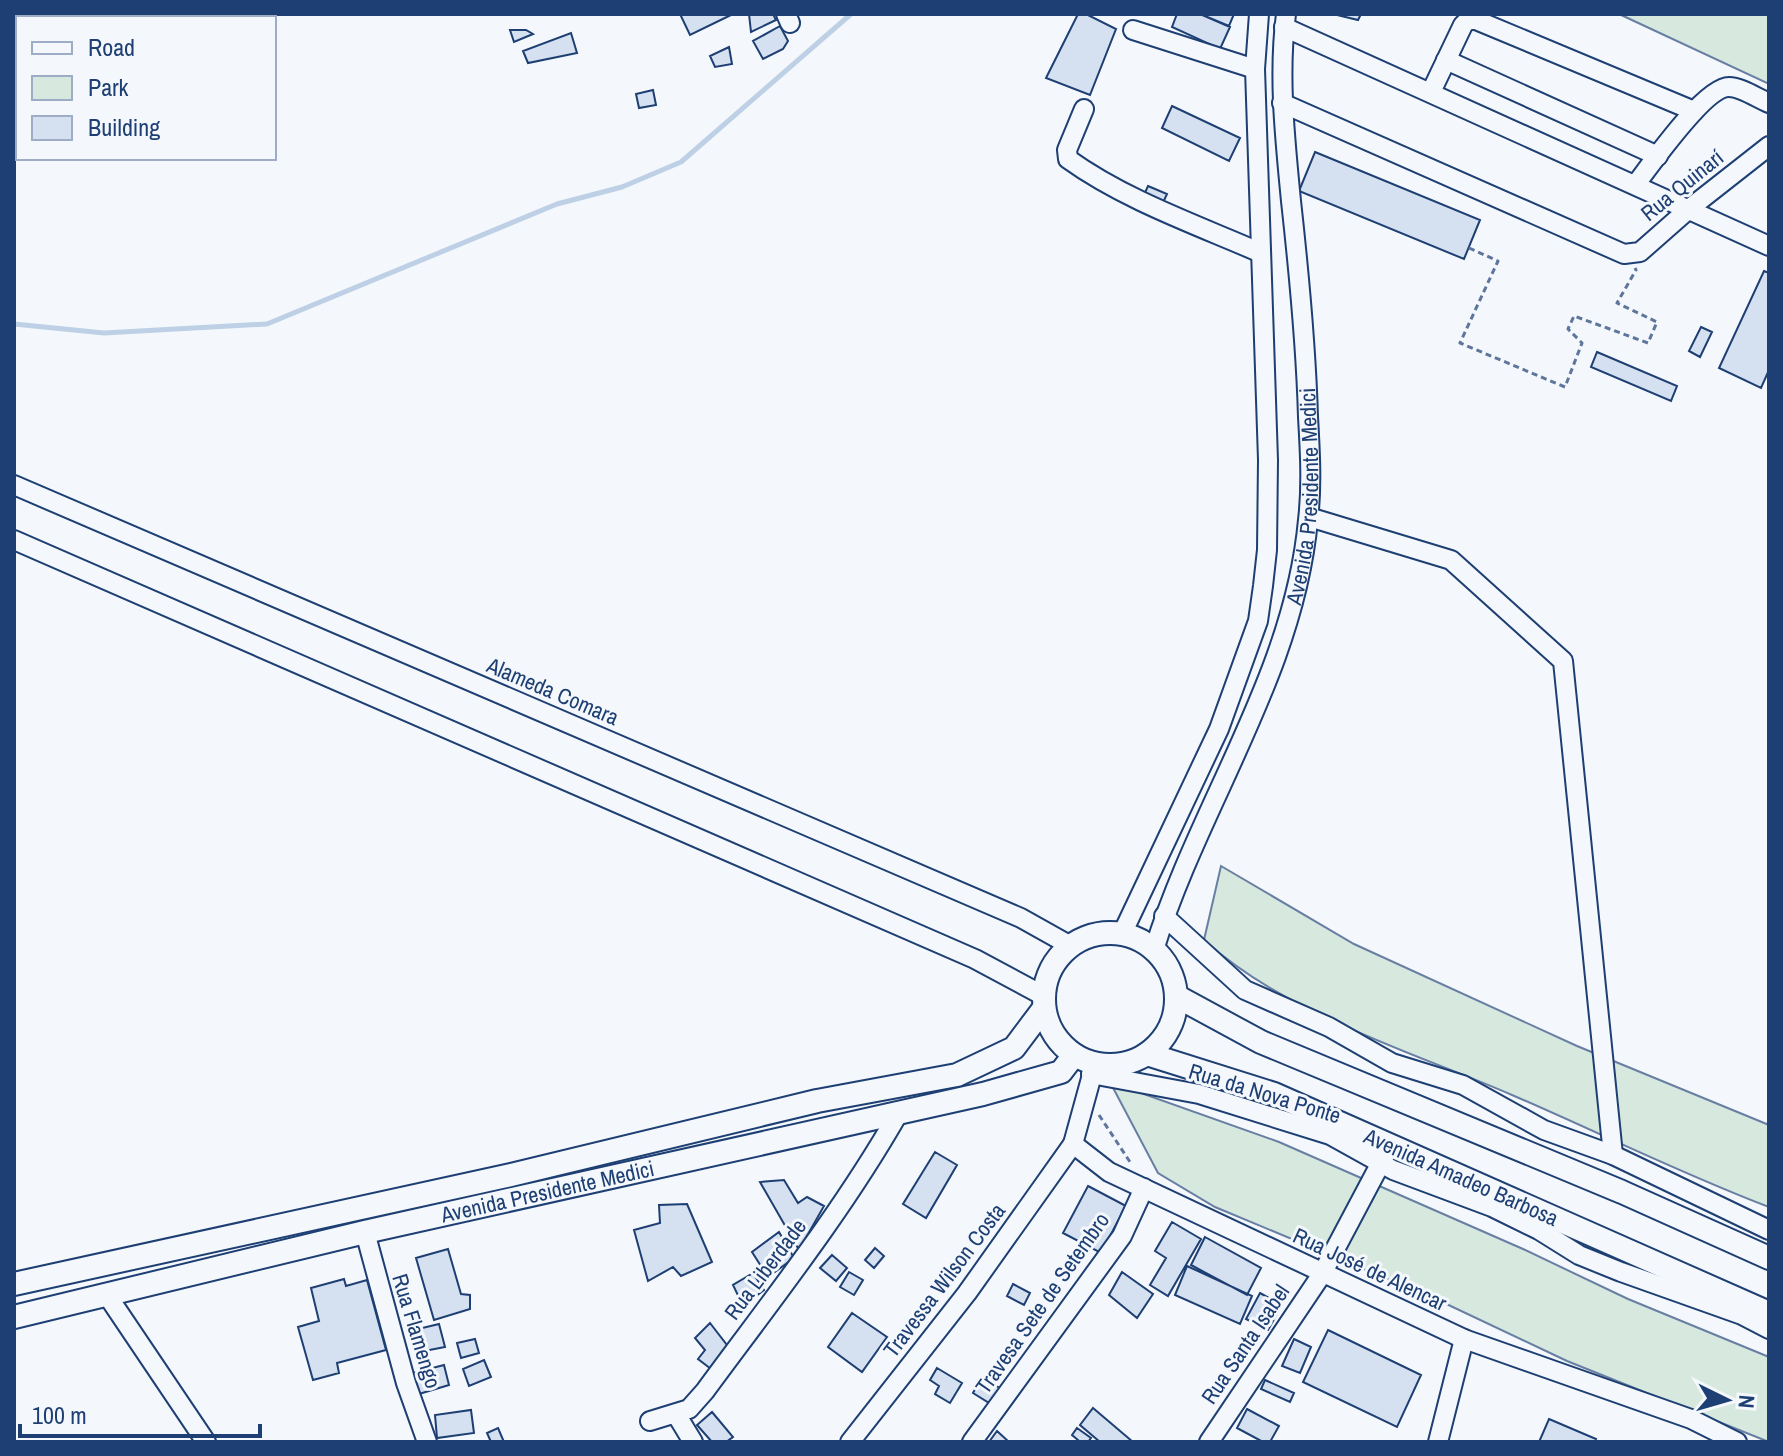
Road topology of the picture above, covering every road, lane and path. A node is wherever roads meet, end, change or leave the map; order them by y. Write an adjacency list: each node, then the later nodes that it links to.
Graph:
1 (1259, 14): 5 (street, Avenida Presidente Medici)
2 (1285, 20): 6 (street); 7 (street, Avenida Presidente Medici)
3 (1133, 30): 5 (street)
4 (1446, 60): 6 (street); 10 (street); 12 (street)
5 (1255, 69): 17 (street, Avenida Presidente Medici)
6 (1431, 92): 13 (street)
7 (1282, 103): 18 (street); 20 (street, Avenida Presidente Medici)
8 (1769, 103): 10 (street)
9 (1084, 109): 17 (street)
10 (1694, 111): 12 (street)
11 (1769, 146): 14 (street, Rua Quinarí)
12 (1658, 156): 13 (street)
13 (1636, 184): 14 (street)
14 (1690, 208): 15 (street); 18 (street, Rua Quinarí)
15 (1769, 246)
16 (1469, 248): 18 (path)
17 (1261, 253): 23 (street, Avenida Presidente Medici)
18 (1624, 254)
19 (14, 485): 24 (street, Alameda Comara)
20 (1309, 517): 22 (street, Avenida Presidente Medici); 34 (street)
21 (14, 540): 27 (street)
22 (1164, 916): 25 (street, Avenida Presidente Medici); 34 (street)
23 (1122, 934): 24 (main road); 25 (main road)
24 (1071, 946): 27 (main road)
25 (1154, 950): 26 (main road)
26 (1176, 996): 28 (main road); 38 (main road, Avenida Amadeo Barbosa)
27 (1044, 1002): 29 (main road); 40 (main road, Avenida Presidente Medici)
28 (1147, 1054): 29 (main road); 33 (main road, Avenida Amadeo Barbosa)
29 (1087, 1065): 30 (street); 31 (main road, Avenida Presidente Medici); 33 (street, Rua da Nova Ponte)
30 (1086, 1096): 32 (street); 35 (path)
31 (898, 1114): 37 (main road, Avenida Presidente Medici); 46 (street, Rua Liberdade)
32 (1073, 1144): 35 (street, Rua José de Alencar); 51 (street, Travessa Wilson Costa)
33 (1386, 1154): 39 (street, Rua Santa Isabel); 42 (main road, Avenida Amadeo Barbosa); 44 (street, Rua da Nova Ponte)
34 (1613, 1155): 36 (street)
35 (1140, 1186): 39 (street, Rua José de Alencar); 52 (street, Travesa Sete de Setembro)
36 (1769, 1230)
37 (365, 1232): 41 (main road, Avenida Presidente Medici); 49 (street, Rua Flamengo)
38 (1769, 1258)
39 (1322, 1274): 45 (street, Rua José de Alencar); 53 (street, Rua Santa Isabel)
40 (14, 1284)
41 (107, 1295): 43 (main road, Avenida Presidente Medici); 48 (street)
42 (1769, 1313)
43 (14, 1317)
44 (1769, 1329)
45 (1464, 1339): 54 (street); 55 (street, Rua José de Alencar)
46 (676, 1414): 47 (street); 50 (street)
47 (650, 1421)
48 (206, 1442)
49 (427, 1442)
50 (693, 1442)
51 (850, 1442)
52 (972, 1442)
53 (1209, 1442)
54 (1438, 1442)
55 (1737, 1442)

